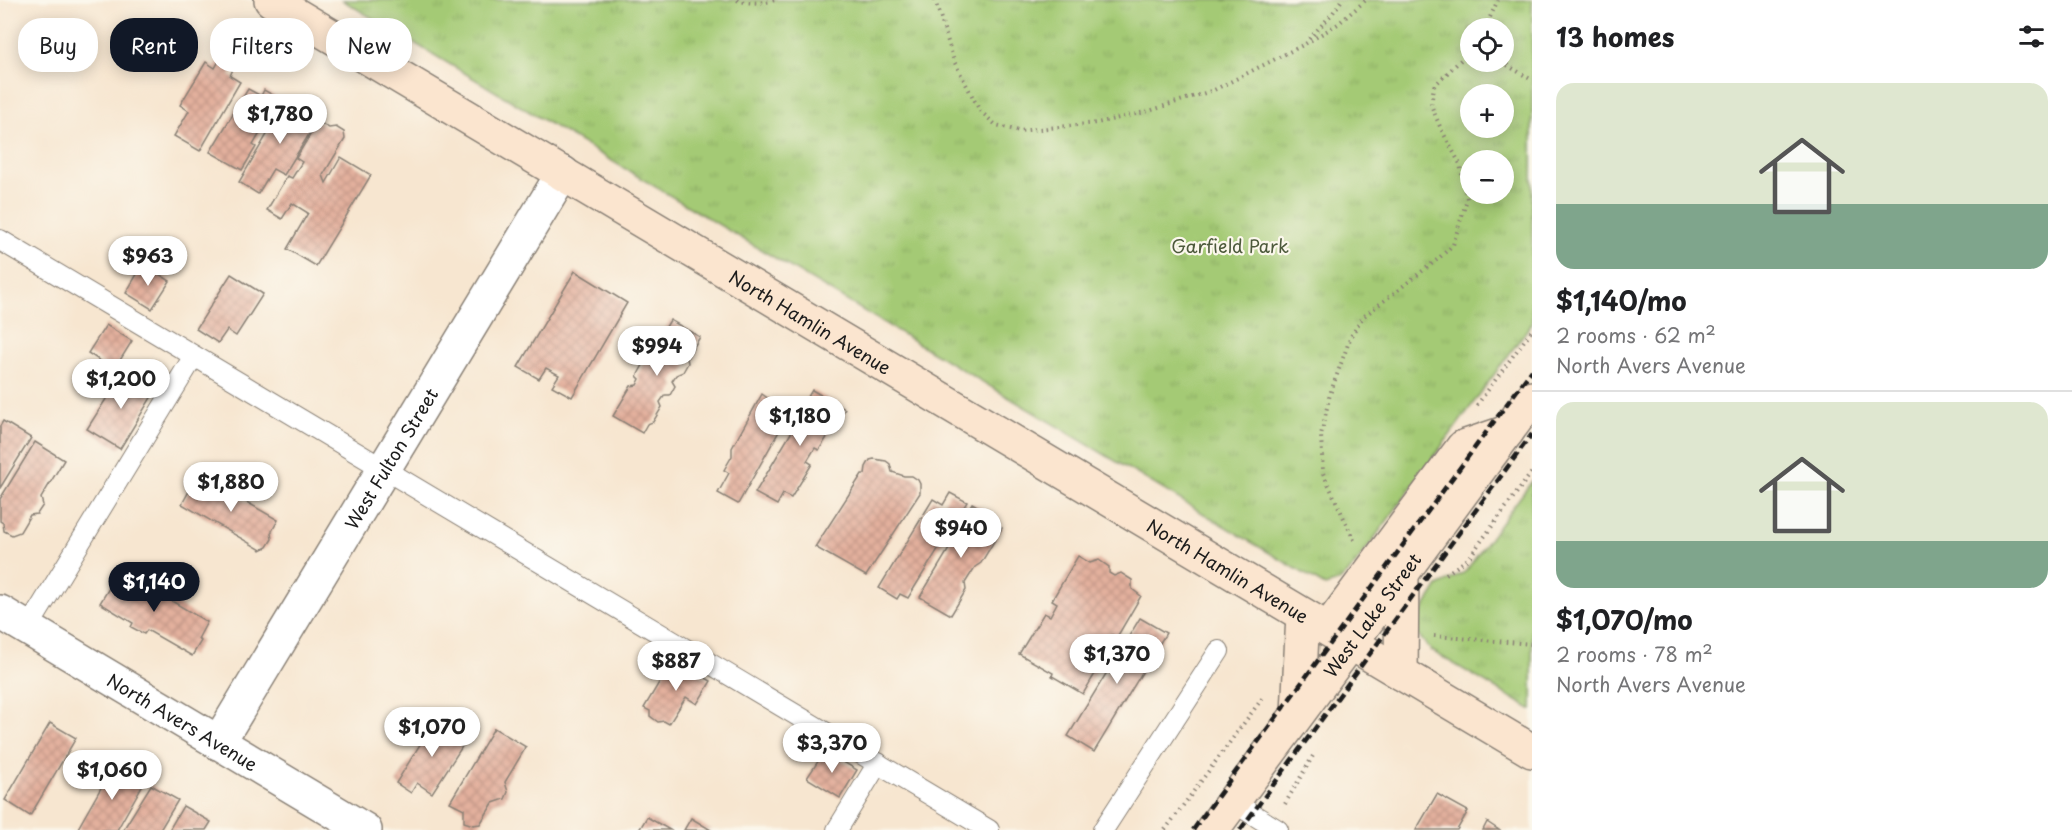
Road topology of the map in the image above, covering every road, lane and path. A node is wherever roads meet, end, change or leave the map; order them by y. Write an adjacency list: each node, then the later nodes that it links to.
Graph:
1 (271, 0): 13 (street, North Hamlin Avenue)
2 (737, 0): 3 (path)
3 (775, 0)
4 (935, 0): 9 (path)
5 (1342, 0): 9 (path)
6 (1366, 0): 9 (path)
7 (1498, 0): 8 (path)
8 (1490, 18)
9 (1305, 44)
10 (1460, 61): 22 (path)
11 (1514, 69): 12 (path)
12 (1532, 80)
13 (563, 173): 20 (street, West Fulton Street); 27 (street, North Hamlin Avenue)
14 (0, 240): 16 (lane)
15 (1532, 330): 19 (path)
16 (194, 356): 20 (lane); 26 (lane)
17 (1532, 398): 18 (street, West Lake Street)
18 (1507, 432): 19 (street); 23 (street, West Lake Street)
19 (1463, 447): 27 (street)
20 (384, 469): 34 (street, West Fulton Street); 37 (lane)
21 (1532, 472): 24 (path)
22 (1356, 545)
23 (1402, 573): 27 (street, West Lake Street); 31 (street)
24 (1443, 577)
25 (0, 612): 26 (street, North Avers Avenue)
26 (28, 628): 34 (street, North Avers Avenue)
27 (1327, 629): 31 (street, North Hamlin Avenue); 33 (street, West Lake Street); 33 (street)
28 (1428, 635): 29 (path)
29 (1532, 644)
30 (1219, 651): 43 (lane)
31 (1401, 673): 36 (street, North Hamlin Avenue)
32 (1266, 693): 44 (path)
33 (1298, 713): 38 (street, West Lake Street)
34 (218, 743): 40 (street, North Avers Avenue)
35 (1316, 750): 39 (path)
36 (1532, 751)
37 (878, 763): 41 (lane); 42 (lane)
38 (1233, 802): 39 (lane); 45 (street, West Lake Street)
39 (1275, 828)
40 (365, 830)
41 (837, 830)
42 (989, 830)
43 (1103, 830)
44 (1165, 830)
45 (1212, 830)

